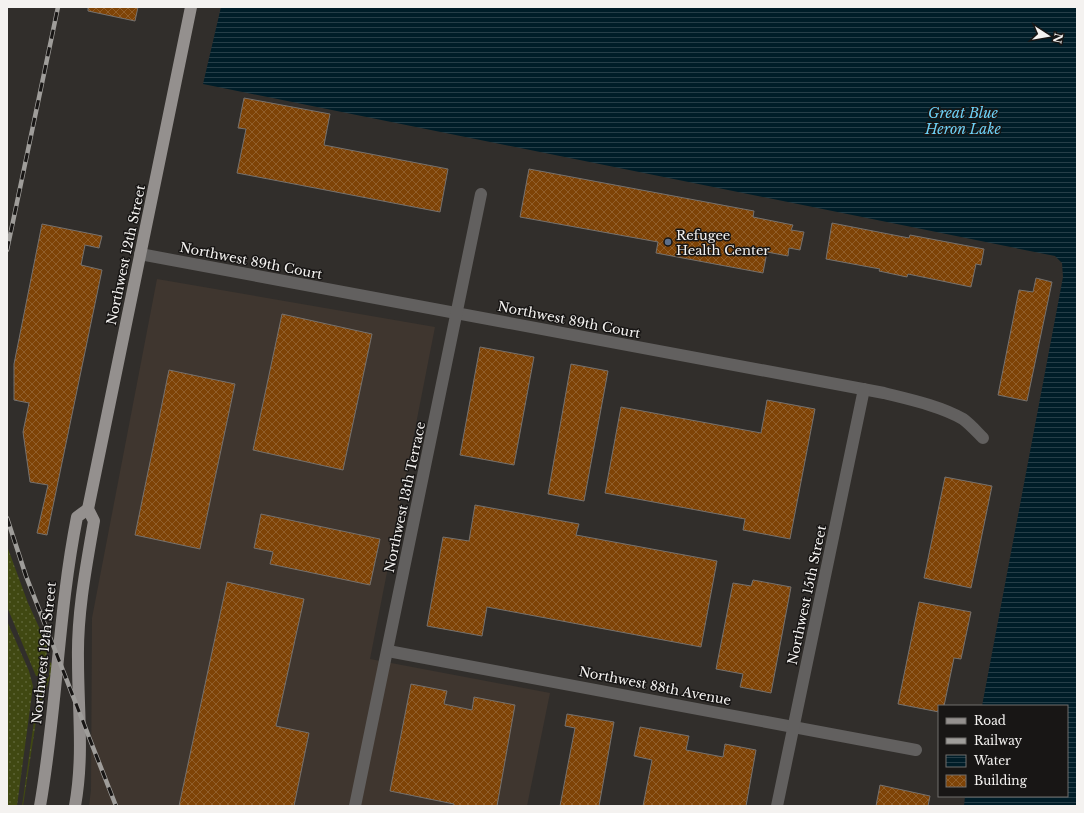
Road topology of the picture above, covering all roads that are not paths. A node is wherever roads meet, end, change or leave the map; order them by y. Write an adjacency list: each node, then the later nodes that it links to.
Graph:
1 (191, 7): 3 (main road, Northwest 12th Street)
2 (481, 194): 4 (street, Northwest 13th Terrace)
3 (140, 254): 4 (street, Northwest 89th Court); 7 (main road, Northwest 12th Street)
4 (457, 313): 5 (street, Northwest 89th Court); 8 (street, Northwest 13th Terrace)
5 (864, 390): 6 (street, Northwest 89th Court); 9 (street, Northwest 15th Street)
6 (983, 438)
7 (88, 510): 11 (main road, Northwest 12th Street); 12 (main road, Northwest 12th Street)
8 (388, 651): 9 (street, Northwest 88th Avenue); 13 (street, Northwest 13th Terrace)
9 (794, 727): 10 (street, Northwest 88th Avenue); 14 (street, Northwest 15th Street)
10 (916, 750)
11 (40, 806)
12 (75, 806)
13 (355, 806)
14 (777, 806)

